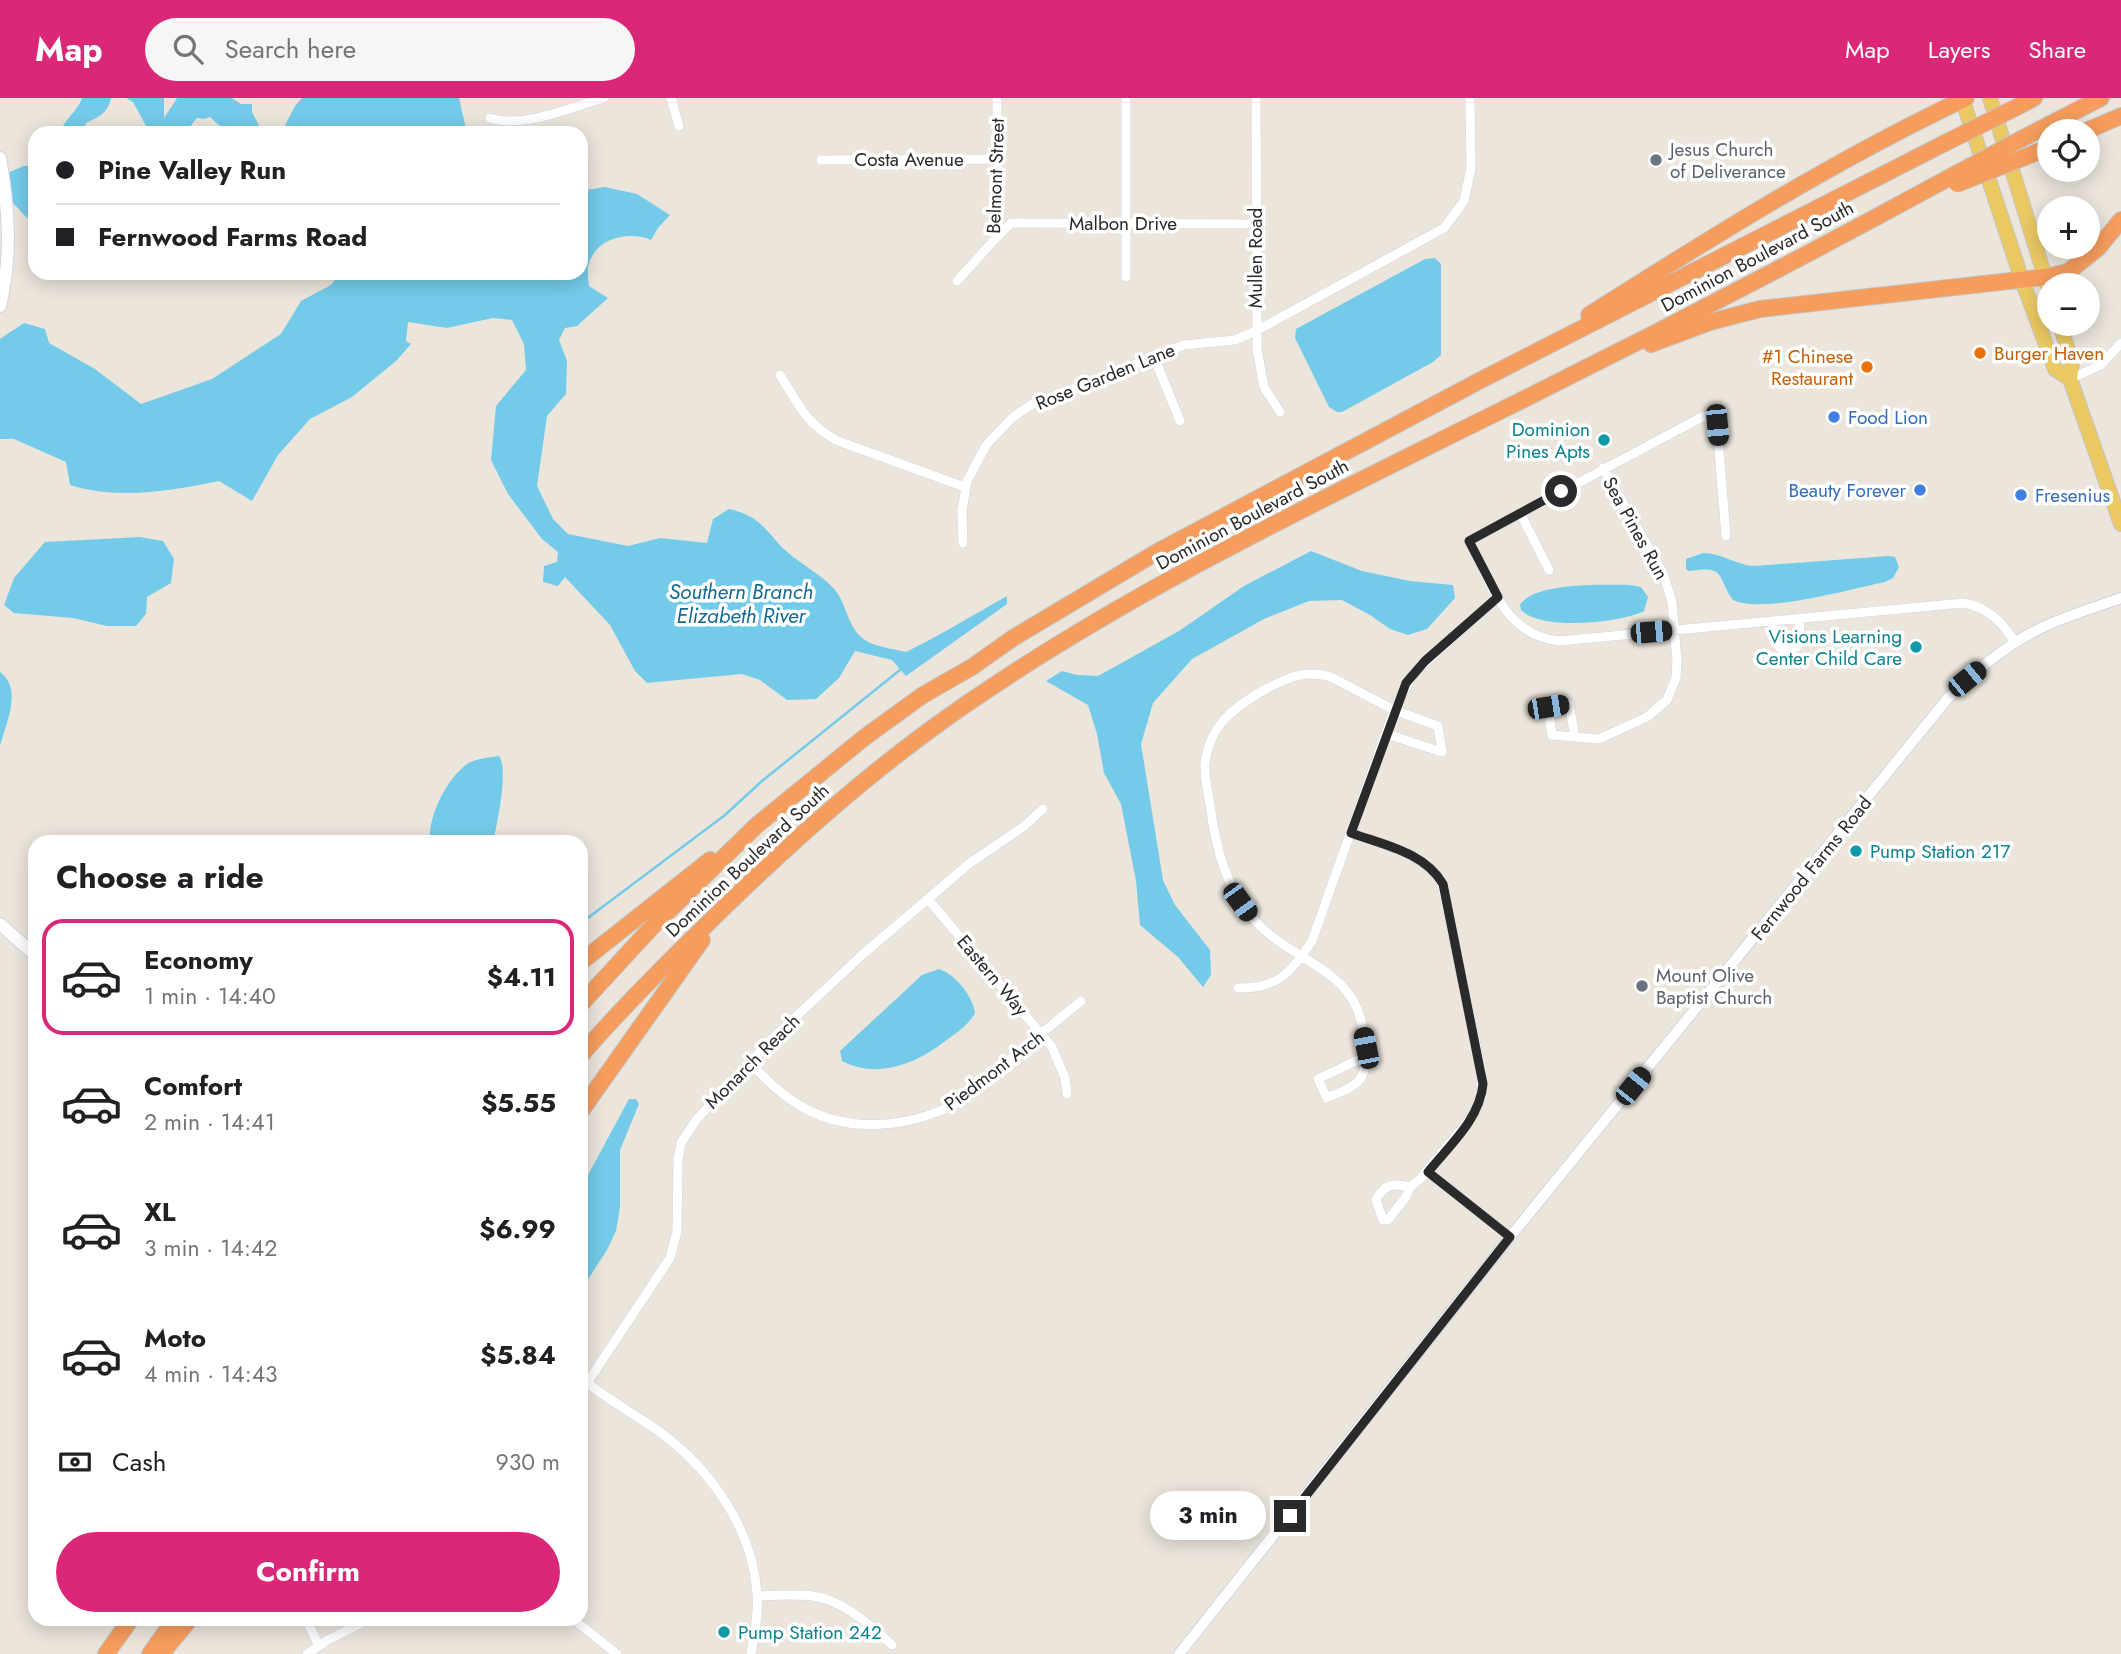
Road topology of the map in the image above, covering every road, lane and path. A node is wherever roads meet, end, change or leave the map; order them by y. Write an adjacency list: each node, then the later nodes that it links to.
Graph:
1 (604, 98): 12 (street)
2 (671, 98): 14 (street)
3 (997, 98): 16 (street, Belmont Street)
4 (1126, 98): 21 (street)
5 (1256, 98): 22 (street, Mullen Road)
6 (1470, 98): 31 (street, Rose Garden Lane)
7 (1990, 98): 24 (main road)
8 (2034, 98): 38 (highway, Dominion Boulevard South, bridge)
9 (2099, 98): 19 (highway, Dominion Boulevard South, bridge)
10 (1964, 99): 27 (main road); 38 (highway)
11 (2121, 116): 13 (highway)
12 (491, 118)
13 (2100, 125)
14 (679, 126)
15 (2037, 152): 19 (highway, bridge)
16 (997, 159): 17 (street, Costa Avenue); 23 (street, Belmont Street)
17 (821, 160)
18 (1, 161): 30 (main road)
19 (1955, 179): 35 (highway, Dominion Boulevard South)
20 (2121, 220): 25 (highway)
21 (1126, 223): 22 (street, Malbon Drive); 23 (street, Malbon Drive); 26 (street)
22 (1255, 224): 31 (street, Mullen Road)
23 (997, 237): 28 (street, Belmont Street)
24 (2044, 273)
25 (2066, 273)
26 (1126, 278)
27 (2022, 280): 29 (highway); 35 (highway); 37 (main road)
28 (957, 281)
29 (2037, 282)
30 (0, 306)
31 (1256, 331): 34 (street, Rose Garden Lane); 39 (street, Mullen Road)
32 (2064, 336): 37 (main road)
33 (2121, 343): 37 (street)
34 (1154, 356): 40 (street); 42 (street, Rose Garden Lane)
35 (1577, 373): 61 (highway, Dominion Boulevard South)
36 (780, 375): 42 (street)
37 (2070, 379): 44 (main road)
38 (1479, 381): 58 (highway, Dominion Boulevard South)
39 (1280, 412)
40 (1180, 421)
41 (1603, 468): 43 (street); 45 (street); 52 (street, Sea Pines Run)
42 (965, 488): 46 (street, Rose Garden Lane)
43 (1520, 513): 47 (street); 48 (street)
44 (2121, 524)
45 (1726, 537)
46 (963, 543)
47 (1549, 570)
48 (1498, 597): 52 (street); 54 (street)
49 (2121, 598): 53 (street, Fernwood Farms Road)
50 (1800, 618): 51 (street); 51 (street); 53 (street)
51 (1772, 621): 52 (street)
52 (1674, 630): 56 (street, Sea Pines Run)
53 (2015, 642): 77 (street, Fernwood Farms Road)
54 (1394, 710): 55 (street); 55 (street); 65 (street)
55 (1387, 734): 59 (street)
56 (1575, 737)
57 (1043, 809): 60 (street, Monarch Reach)
58 (757, 825): 64 (highway); 67 (highway, Dominion Boulevard South)
59 (1351, 833): 65 (street); 75 (street)
60 (928, 899): 69 (street, Eastern Way); 72 (street, Monarch Reach)
61 (730, 901): 70 (highway, Dominion Boulevard South); 74 (highway)
62 (0, 924): 63 (main road)
63 (28, 949)
64 (588, 956)
65 (1301, 957): 66 (street); 71 (street)
66 (1238, 988)
67 (588, 996)
68 (1081, 1001): 69 (street, Piedmont Arch)
69 (1042, 1034): 72 (street, Piedmont Arch); 73 (street, Eastern Way)
70 (588, 1047)
71 (1364, 1057): 71 (street)
72 (750, 1063): 78 (street, Monarch Reach)
73 (1067, 1094)
74 (588, 1101)
75 (1428, 1172): 76 (street); 77 (street)
76 (1410, 1187)
77 (1510, 1237): 95 (street, Fernwood Farms Road)
78 (588, 1377)
79 (588, 1387): 80 (street)
80 (758, 1596): 87 (street); 94 (street)
81 (125, 1626): 89 (highway)
82 (170, 1626): 90 (highway)
83 (184, 1626): 91 (highway)
84 (309, 1626): 88 (street)
85 (356, 1626): 88 (street)
86 (582, 1626): 93 (street)
87 (892, 1645)
88 (318, 1646): 92 (street)
89 (106, 1654)
90 (150, 1654)
91 (161, 1654)
92 (307, 1654)
93 (617, 1654)
94 (751, 1654)
95 (1179, 1654)

